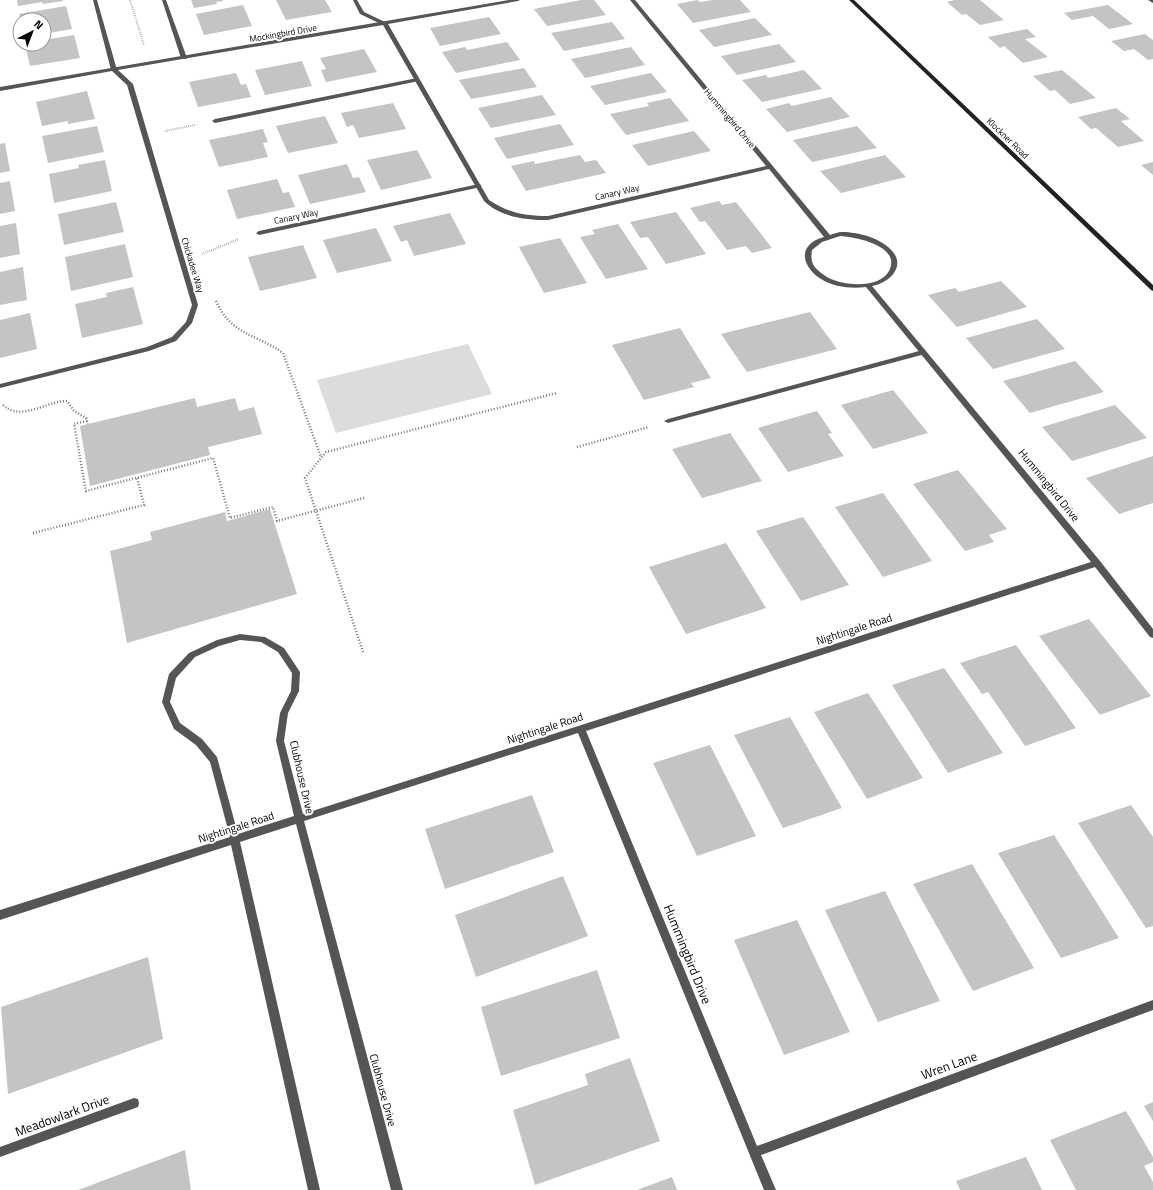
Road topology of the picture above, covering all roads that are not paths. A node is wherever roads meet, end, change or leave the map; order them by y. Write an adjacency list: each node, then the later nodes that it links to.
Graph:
1 (95, 0): 11 (street)
2 (164, 0): 10 (street)
3 (355, 0): 9 (street)
4 (518, 0): 9 (street, Mockingbird Drive)
5 (632, 0): 15 (street, Hummingbird Drive)
6 (851, 0): 20 (main road, Klockner Road)
7 (1150, 0): 8 (street)
8 (1153, 2)
9 (385, 24): 10 (street, Mockingbird Drive); 12 (street, Canary Way)
10 (184, 58): 11 (street, Mockingbird Drive)
11 (114, 70): 13 (street, Mockingbird Drive); 22 (street, Chickadee Way)
12 (417, 80): 14 (street); 16 (street, Canary Way)
13 (0, 90)
14 (215, 121)
15 (770, 167): 16 (street, Canary Way); 18 (street, Hummingbird Drive)
16 (479, 186): 17 (street, Canary Way)
17 (259, 233)
18 (827, 236): 19 (street); 19 (street)
19 (868, 286): 21 (street, Hummingbird Drive)
20 (1153, 289)
21 (924, 352): 23 (street); 24 (street, Hummingbird Drive)
22 (0, 386)
23 (668, 421)
24 (1097, 563): 25 (street, Hummingbird Drive); 26 (street, Nightingale Road)
25 (1153, 636)
26 (581, 729): 27 (street, Nightingale Road); 33 (street, Hummingbird Drive)
27 (299, 818): 28 (street, Nightingale Road); 28 (street, Clubhouse Drive); 35 (street, Clubhouse Drive)
28 (236, 840): 29 (street, Nightingale Road); 34 (street, Clubhouse Drive)
29 (0, 915)
30 (1153, 1005): 33 (street, Wren Lane)
31 (134, 1103): 32 (street, Meadowlark Drive)
32 (0, 1152)
33 (755, 1152): 36 (street, Hummingbird Drive)
34 (314, 1190)
35 (397, 1190)
36 (770, 1190)

